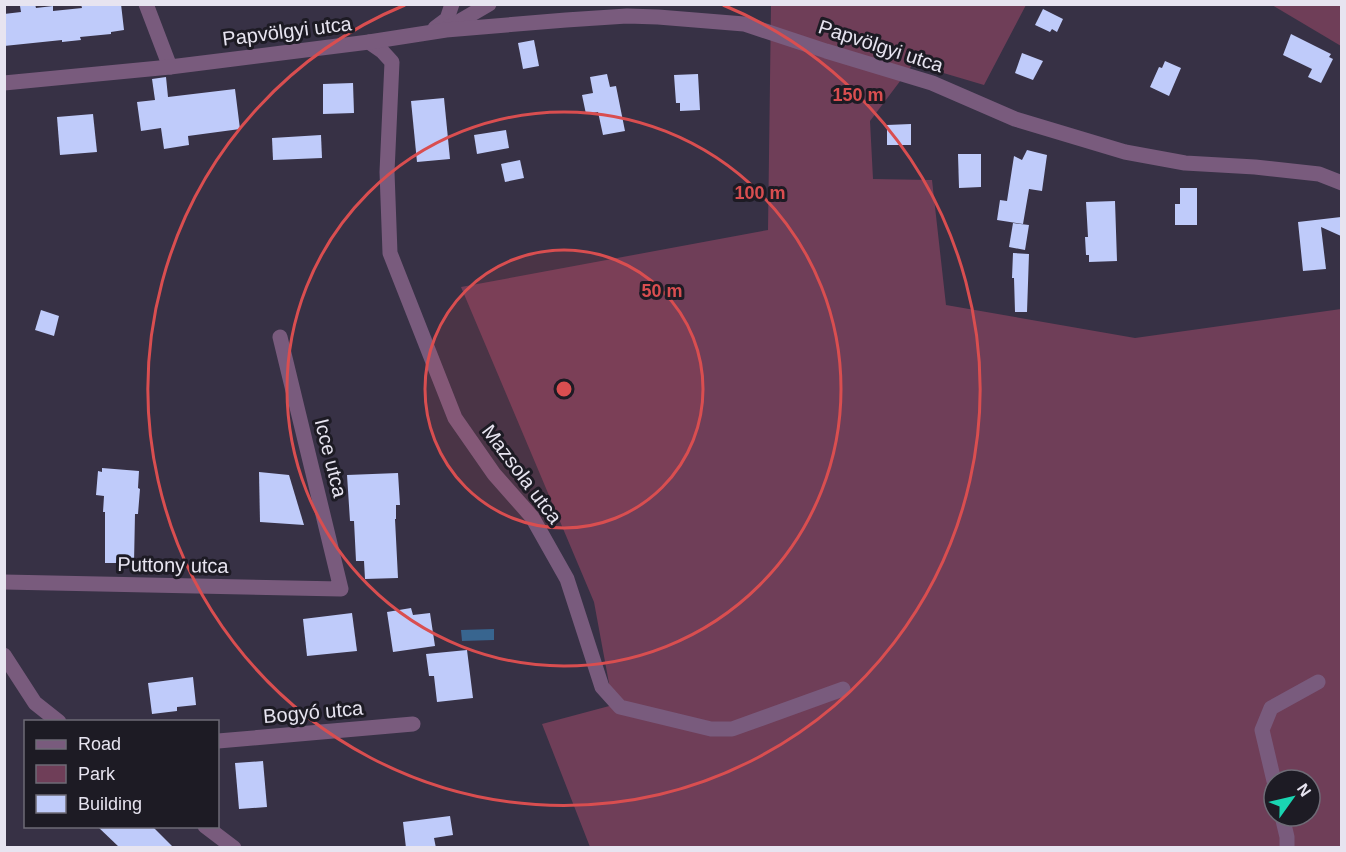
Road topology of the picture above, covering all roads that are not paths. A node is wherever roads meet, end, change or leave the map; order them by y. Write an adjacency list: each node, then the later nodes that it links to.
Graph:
1 (146, 4): 7 (street)
2 (452, 4): 5 (street)
3 (489, 4): 4 (street)
4 (446, 30): 5 (street, Papvölgyi utca); 9 (street, Papvölgyi utca)
5 (428, 33): 6 (street, Papvölgyi utca)
6 (369, 42): 7 (street, Papvölgyi utca); 15 (street, Mazsola utca)
7 (170, 67): 8 (street, Papvölgyi utca)
8 (4, 83)
9 (1341, 183)
10 (280, 337): 12 (street, Icce utca)
11 (4, 582): 12 (street, Puttony utca)
12 (341, 589)
13 (4, 656): 16 (street)
14 (1318, 682): 19 (street)
15 (843, 689)
16 (56, 720)
17 (413, 724): 18 (street, Bogyó utca)
18 (219, 741)
19 (1271, 768)
20 (208, 828): 21 (street)
21 (234, 848)

